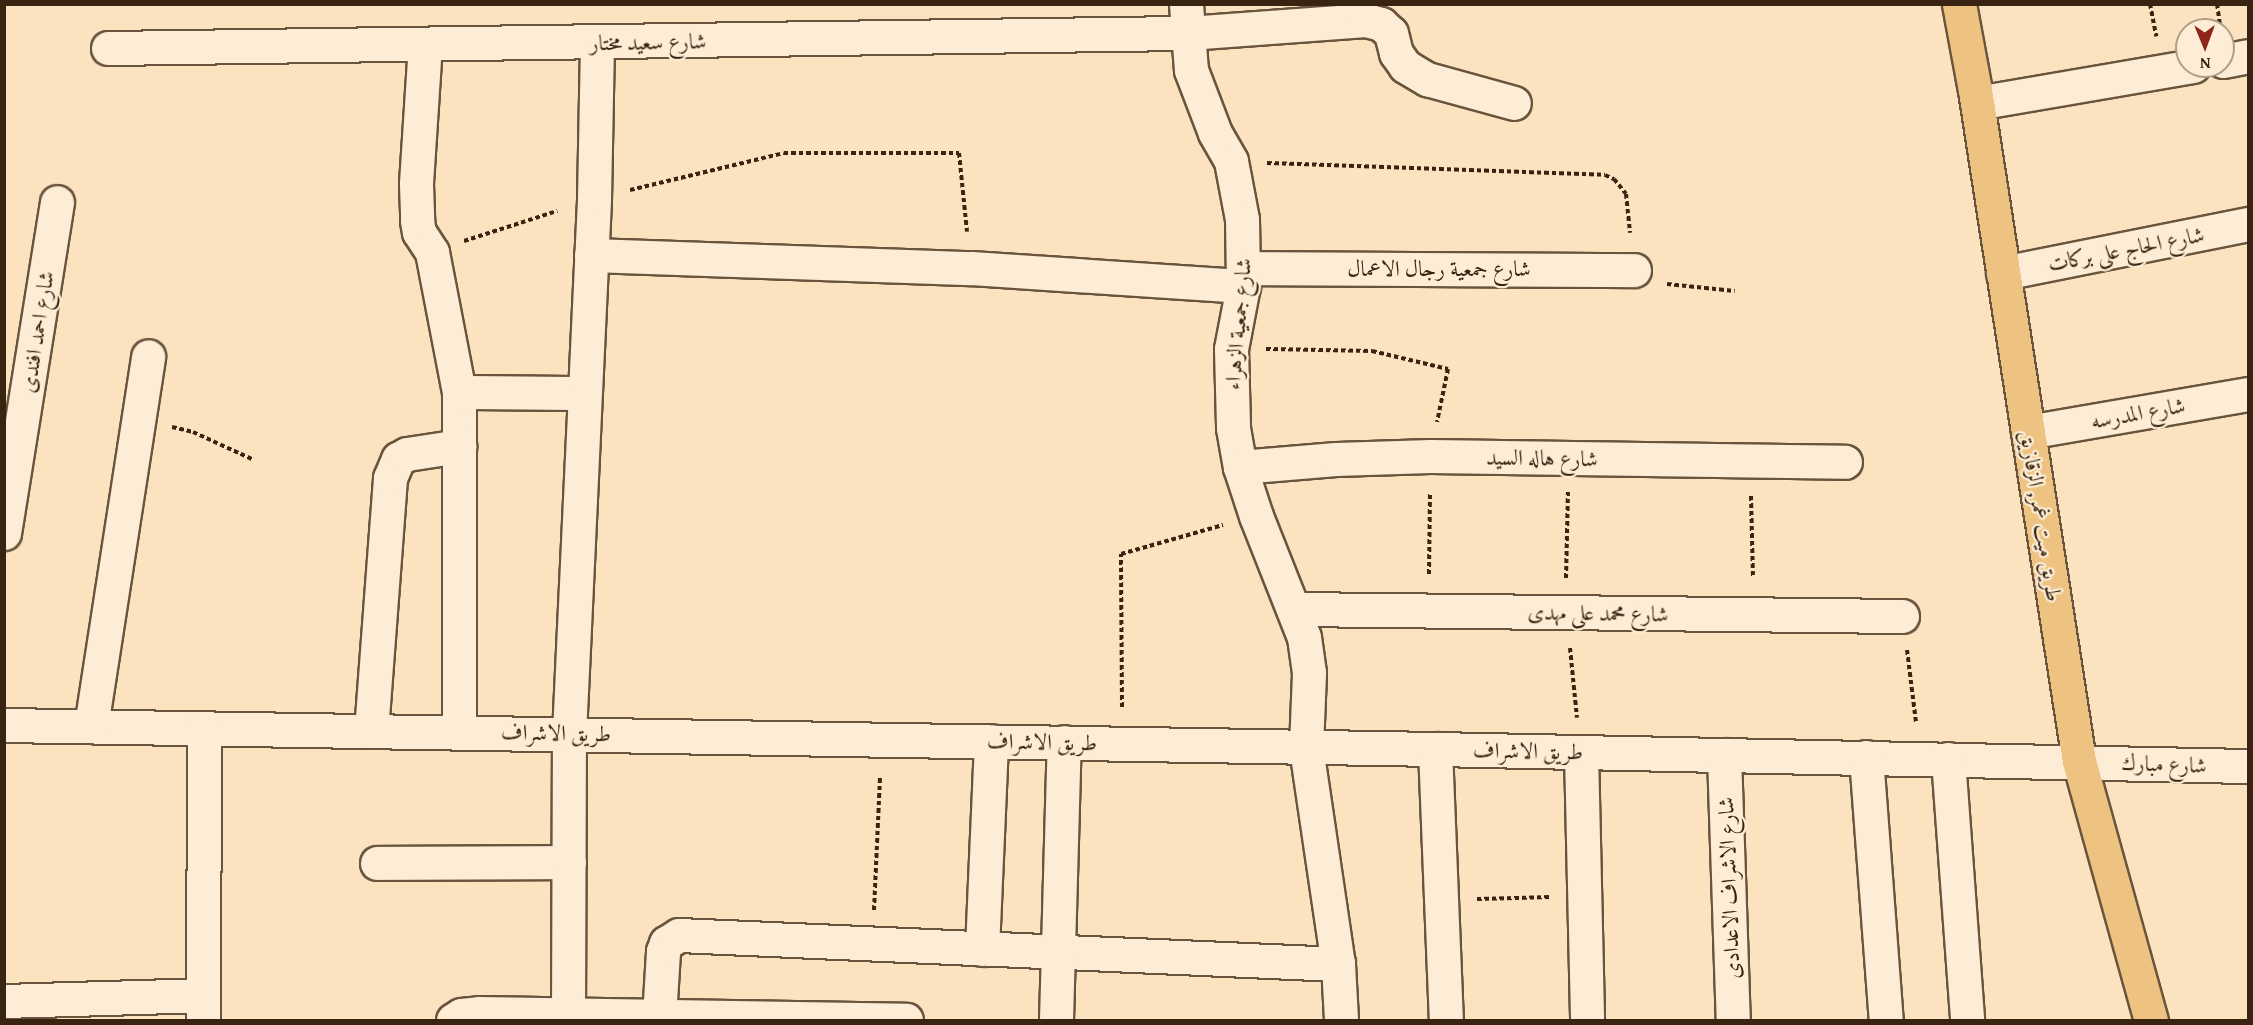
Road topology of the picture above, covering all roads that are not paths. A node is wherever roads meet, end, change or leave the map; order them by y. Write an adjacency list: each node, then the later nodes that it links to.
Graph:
1 (1959, 4): 8 (highway, طريق ميت غمر, الزقازيق)
2 (1187, 19): 3 (street, شارع سعيد مختار); 7 (street, شارع سعيد مختار); 14 (street, شارع جمعية الزهراء)
3 (597, 42): 4 (street, شارع سعيد مختار); 11 (street)
4 (425, 44): 5 (street, شارع سعيد مختار); 16 (street)
5 (108, 48)
6 (2175, 69): 8 (street)
7 (1514, 103)
8 (1977, 103): 13 (highway, طريق ميت غمر, الزقازيق)
9 (57, 202): 23 (street, شارع احمد افندى)
10 (2248, 224): 13 (street, شارع الحاج على بركات)
11 (591, 255): 14 (street, شارع جمعية رجال الاعمال); 17 (street)
12 (1634, 270): 14 (street, شارع جمعية رجال الاعمال)
13 (2003, 273): 19 (highway, طريق ميت غمر, الزقازيق)
14 (1244, 277): 22 (street, شارع جمعية الزهراء)
15 (148, 356): 27 (street)
16 (459, 392): 17 (street); 20 (street)
17 (584, 393): 31 (street)
18 (2248, 394): 19 (street, شارع المدرسه)
19 (2028, 432): 40 (highway, طريق ميت غمر, الزقازيق)
20 (459, 446): 29 (street); 30 (street)
21 (1845, 462): 22 (street, شارع هاله السيد)
22 (1240, 466): 24 (street, شارع جمعية الزهراء)
23 (4, 533)
24 (1294, 609): 25 (street, شارع محمد على مهدى); 34 (street, شارع جمعية الزهراء)
25 (1902, 616)
26 (4, 725): 27 (street, طريق الاشراف)
27 (91, 726): 28 (street, طريق الاشراف)
28 (204, 728): 29 (street, طريق الاشراف); 48 (street)
29 (371, 731): 30 (street, طريق الاشراف)
30 (459, 732): 31 (street, طريق الاشراف)
31 (569, 734): 32 (street, طريق الاشراف); 42 (street)
32 (991, 741): 33 (street, طريق الاشراف); 44 (street)
33 (1064, 742): 34 (street, طريق الاشراف); 45 (street)
34 (1306, 748): 35 (street, طريق الاشراف); 46 (street, شارع جمعية الزهراء)
35 (1435, 749): 36 (street, طريق الاشراف); 55 (street)
36 (1581, 752): 37 (street, طريق الاشراف); 56 (street)
37 (1724, 755): 38 (street, طريق الاشراف); 57 (street, شارع الاشراف الاعدادى)
38 (1866, 757): 39 (street, طريق الاشراف); 58 (street)
39 (1934, 758): 40 (street, طريق الاشراف); 59 (street)
40 (2079, 761): 41 (street, شارع مبارك); 60 (highway, طريق ميت غمر, الزقازيق)
41 (2248, 766)
42 (569, 862): 43 (street); 49 (street)
43 (377, 863)
44 (982, 949): 45 (street); 50 (street)
45 (1058, 951): 46 (street); 53 (street)
46 (1338, 964): 54 (street, شارع جمعية الزهراء)
47 (4, 1001): 48 (street)
48 (203, 1008)
49 (568, 1017): 50 (street); 51 (street)
50 (659, 1017): 52 (street)
51 (453, 1020)
52 (906, 1020)
53 (1056, 1020)
54 (1341, 1020)
55 (1446, 1020)
56 (1587, 1020)
57 (1733, 1020)
58 (1886, 1020)
59 (1967, 1020)
60 (2151, 1020)

